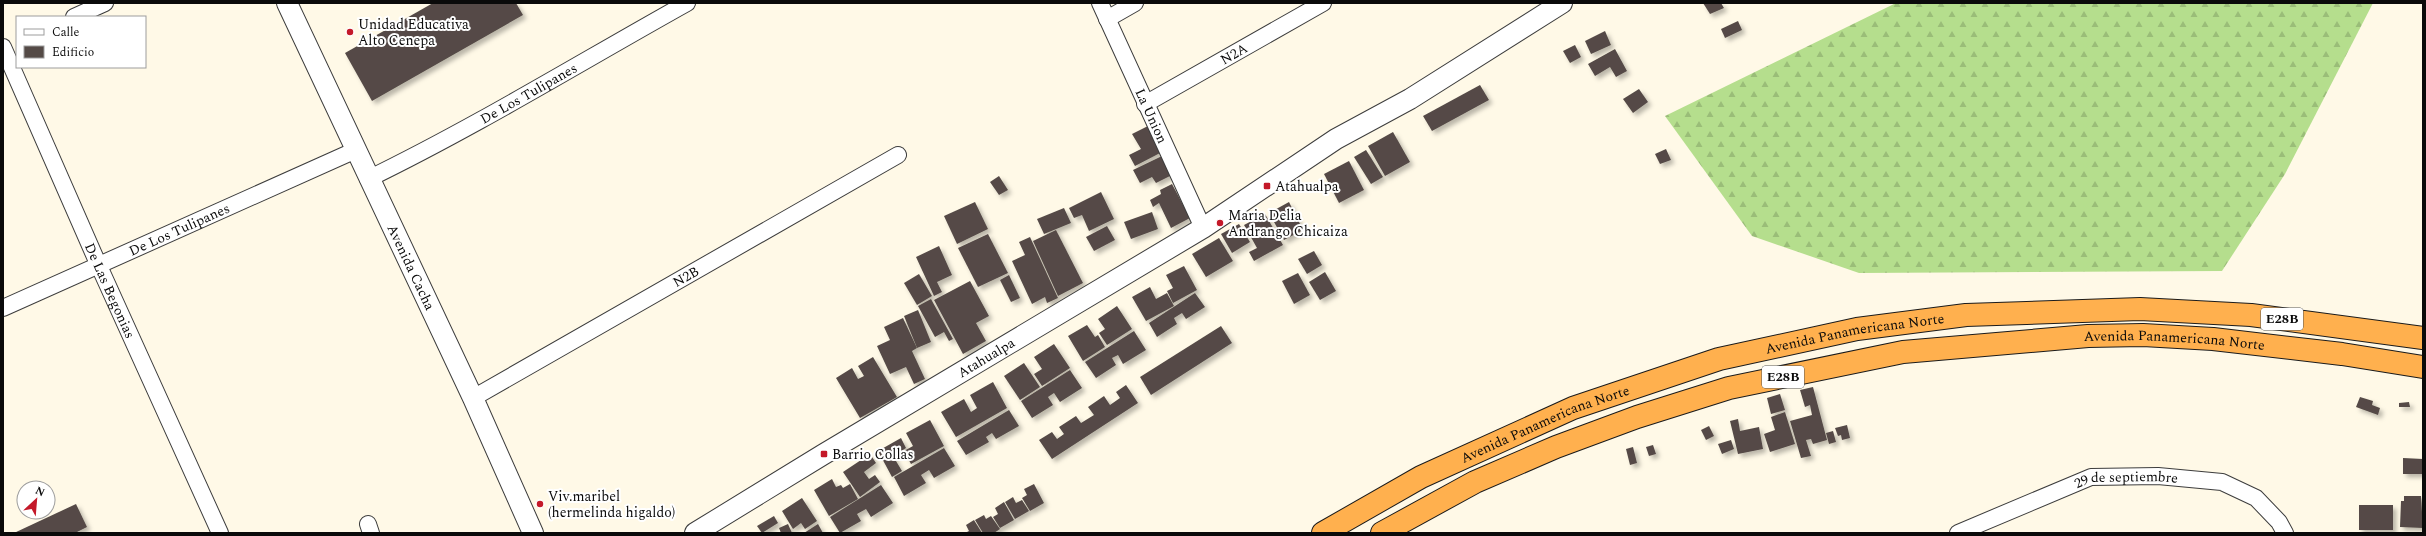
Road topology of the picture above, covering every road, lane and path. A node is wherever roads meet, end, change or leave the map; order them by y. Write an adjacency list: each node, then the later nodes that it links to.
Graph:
1 (105, 3): 8 (street)
2 (287, 3): 12 (street, Avenida Cacha)
3 (687, 3): 14 (street, De Los Tulipanes)
4 (1100, 3): 9 (street, La Union)
5 (1136, 3): 9 (street)
6 (1323, 3): 11 (street, N2A)
7 (1552, 6): 15 (street, Atahualpa)
8 (76, 16)
9 (1107, 19): 11 (street, La Union)
10 (7, 47): 16 (street, De Las Begonias)
11 (1145, 104): 15 (street, La Union)
12 (356, 150): 14 (street, Avenida Cacha); 16 (street, De Los Tulipanes)
13 (898, 155): 20 (street, N2B)
14 (368, 178): 20 (street, Avenida Cacha)
15 (1203, 228): 23 (street, Atahualpa)
16 (99, 266): 17 (street, De Los Tulipanes); 21 (street, De Las Begonias)
17 (3, 308)
18 (2423, 338): 24 (highway, Avenida Panamericana Norte / E28B)
19 (2423, 367): 25 (highway, Avenida Panamericana Norte / E28B)
20 (473, 398): 22 (street, Avenida Cacha)
21 (220, 533)
22 (533, 533)
23 (695, 533)
24 (1324, 533)
25 (1382, 533)
26 (1958, 533): 27 (street, 29 de septiembre)
27 (2285, 533)

